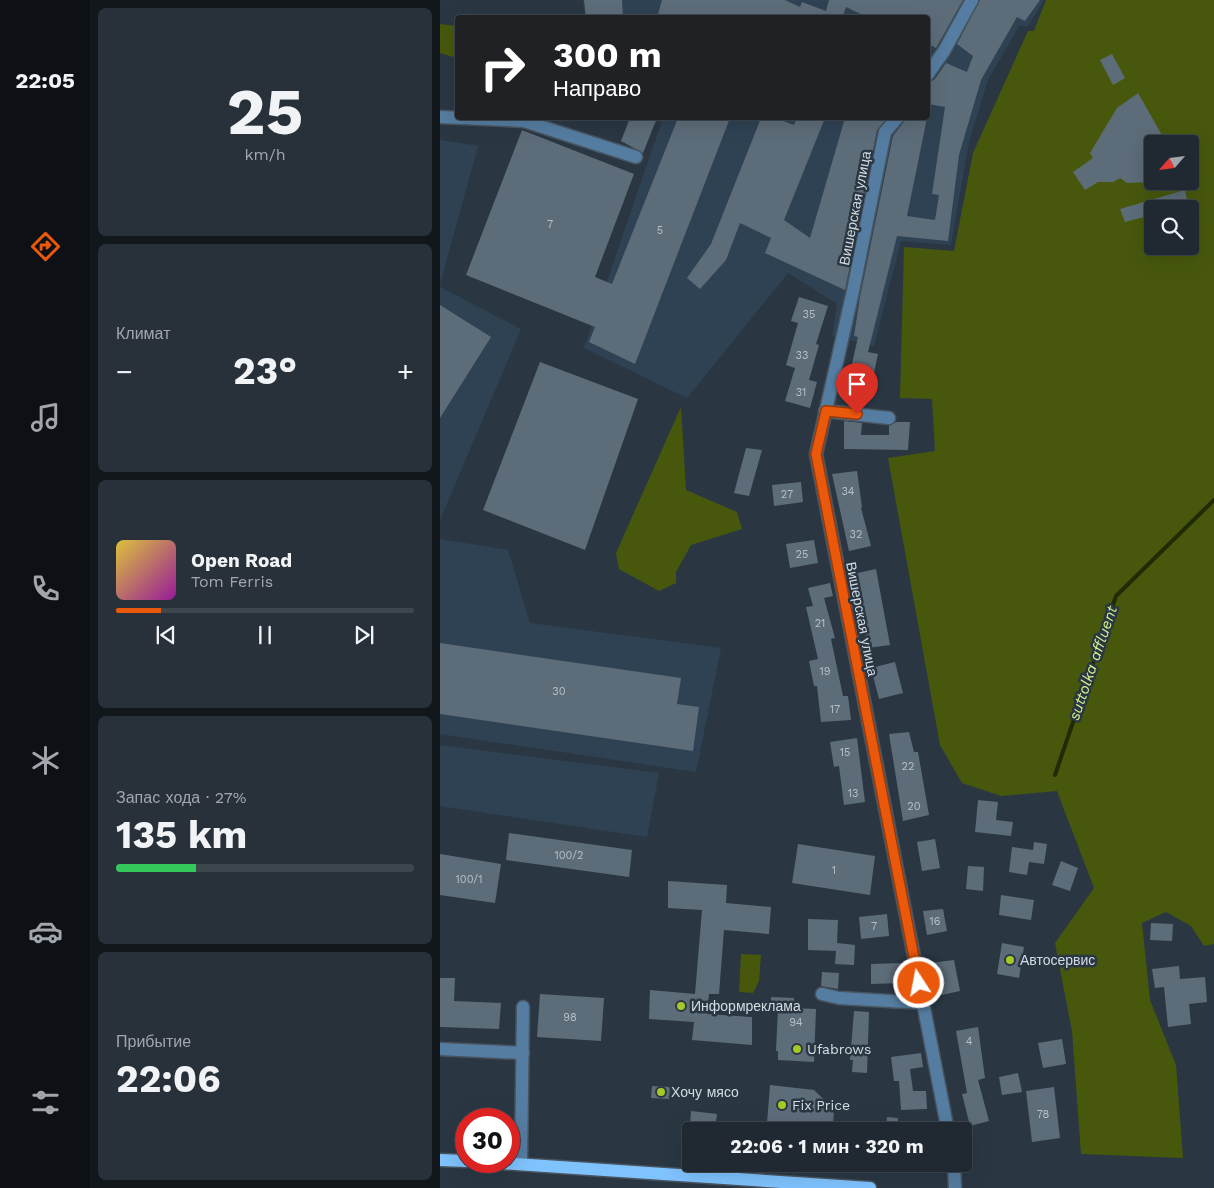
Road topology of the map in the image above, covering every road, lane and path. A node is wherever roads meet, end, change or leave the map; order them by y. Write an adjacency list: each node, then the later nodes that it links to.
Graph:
1 (972, 0): 2 (street)
2 (930, 71)
3 (440, 117): 4 (street)
4 (455, 118)
5 (524, 120): 7 (street)
6 (894, 120): 8 (street, Вишерская улица)
7 (636, 157)
8 (826, 411): 9 (street); 11 (street, Вишерская улица)
9 (889, 418)
10 (822, 994): 11 (street)
11 (923, 1003): 15 (street, Вишерская улица)
12 (523, 1007): 14 (street)
13 (440, 1049): 14 (street)
14 (523, 1053): 18 (street)
15 (946, 1122)
16 (440, 1160): 17 (main road)
17 (455, 1161)
18 (521, 1164): 20 (main road)
19 (954, 1172): 21 (street)
20 (870, 1188)
21 (955, 1188)

